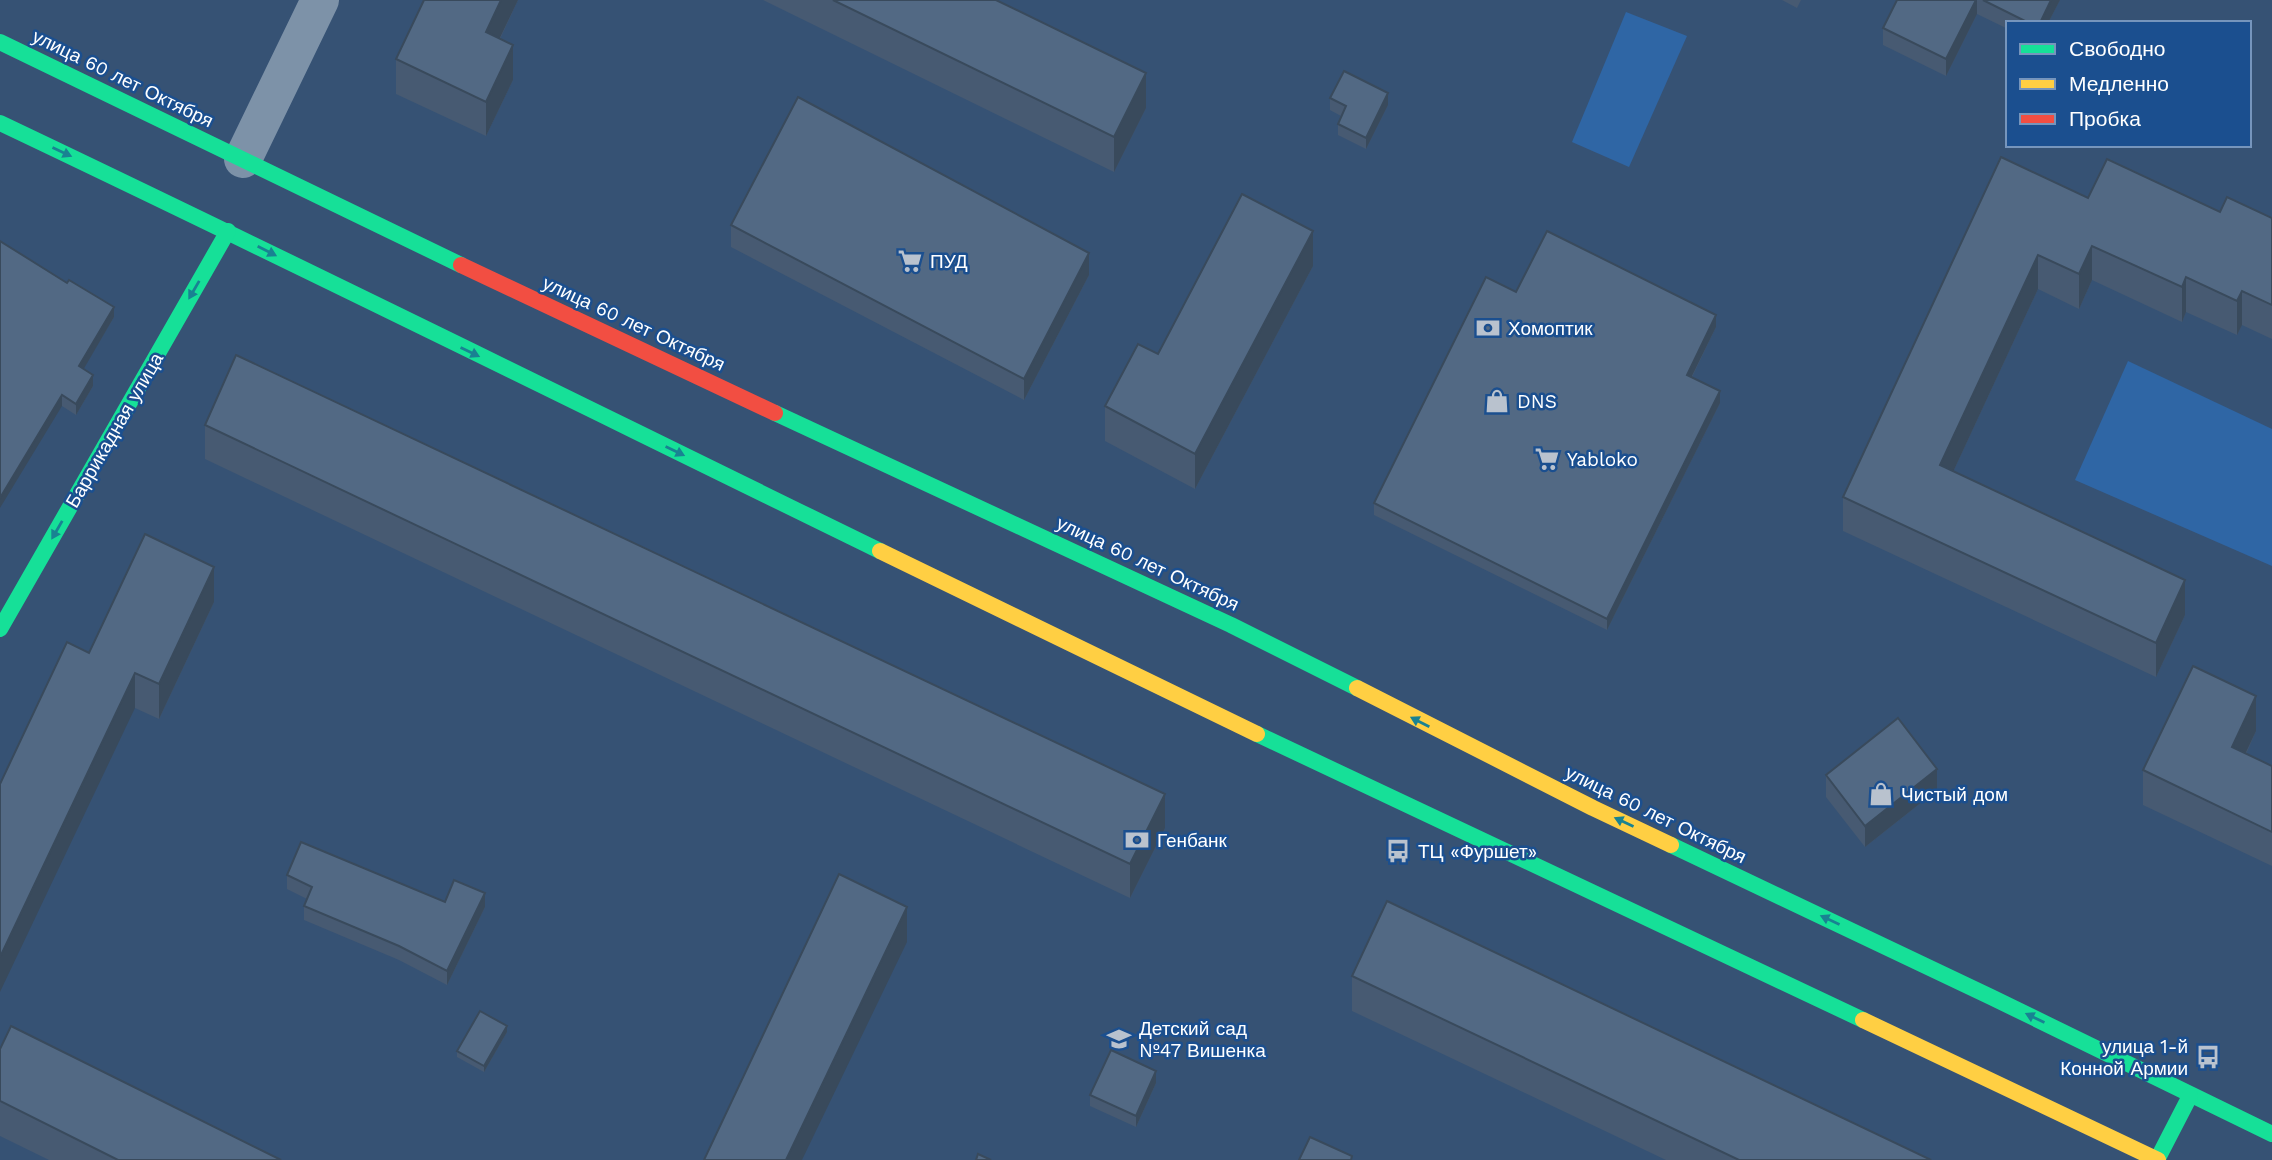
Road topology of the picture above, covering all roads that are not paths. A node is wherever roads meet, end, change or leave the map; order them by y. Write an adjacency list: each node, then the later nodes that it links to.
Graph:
1 (320, 0): 4 (street)
2 (0, 42): 4 (main road, улица 60 лет Октября)
3 (0, 123): 5 (main road, one-way to 5)
4 (243, 159): 7 (main road, улица 60 лет Октября, one-way to 4)
5 (228, 231): 6 (main road, Баррикадная улица, one-way to 6); 9 (main road, one-way to 9)
6 (0, 629)
7 (2190, 1096): 8 (main road, улица 60 лет Октября); 9 (main road)
8 (2272, 1135)
9 (2157, 1160)

